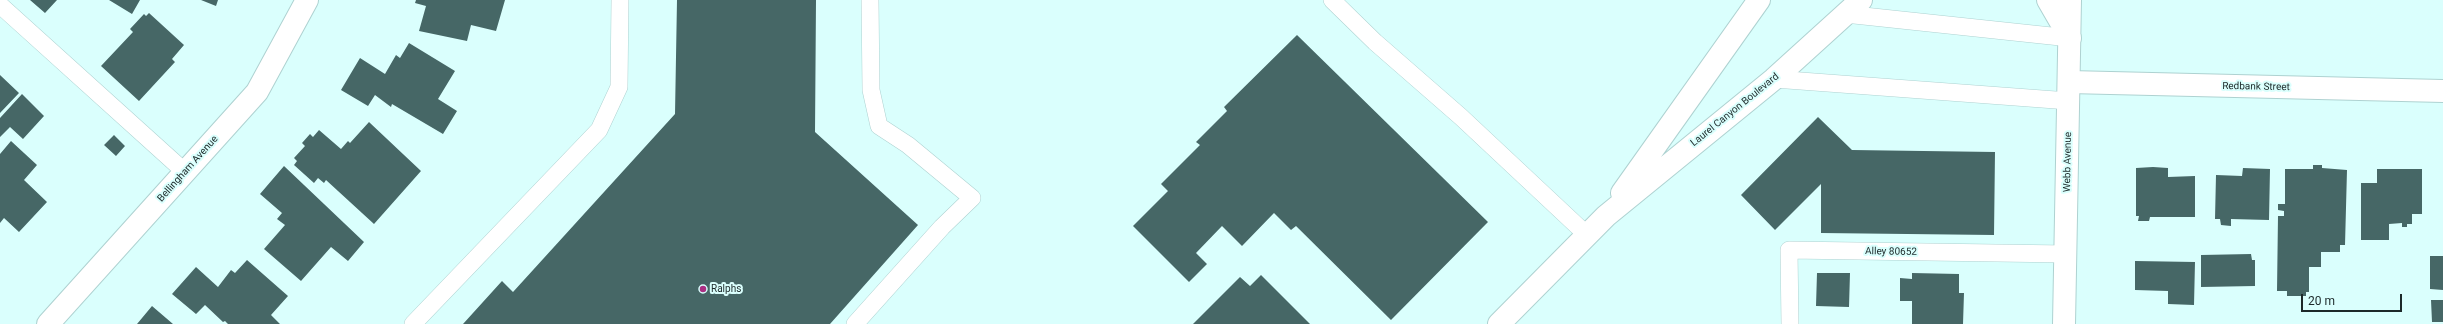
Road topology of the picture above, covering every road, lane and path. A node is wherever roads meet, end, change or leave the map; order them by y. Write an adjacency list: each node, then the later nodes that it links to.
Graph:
1 (307, 0): 14 (street, Bellingham Avenue)
2 (620, 0): 19 (lane)
3 (870, 0): 20 (lane)
4 (1332, 0): 16 (lane)
5 (1759, 0): 15 (street, Laurel Canyon Boulevard)
6 (2048, 0): 10 (street)
7 (2070, 0): 10 (street, Webb Avenue)
8 (0, 5): 14 (lane)
9 (1853, 7): 10 (lane); 11 (street, Laurel Canyon Boulevard)
10 (2070, 38): 12 (street, Webb Avenue)
11 (1774, 79): 12 (lane); 15 (street, Laurel Canyon Boulevard)
12 (2069, 91): 13 (street, Redbank Street); 17 (street, Webb Avenue)
13 (2443, 91)
14 (185, 172): 18 (street, Bellingham Avenue)
15 (1606, 216): 16 (street, Laurel Canyon Boulevard)
16 (1587, 236): 21 (street, Laurel Canyon Boulevard)
17 (2066, 254): 22 (lane, Alley 80652); 23 (street, Webb Avenue)
18 (48, 324)
19 (413, 324)
20 (855, 324)
21 (1499, 324)
22 (1790, 324)
23 (2064, 324)

